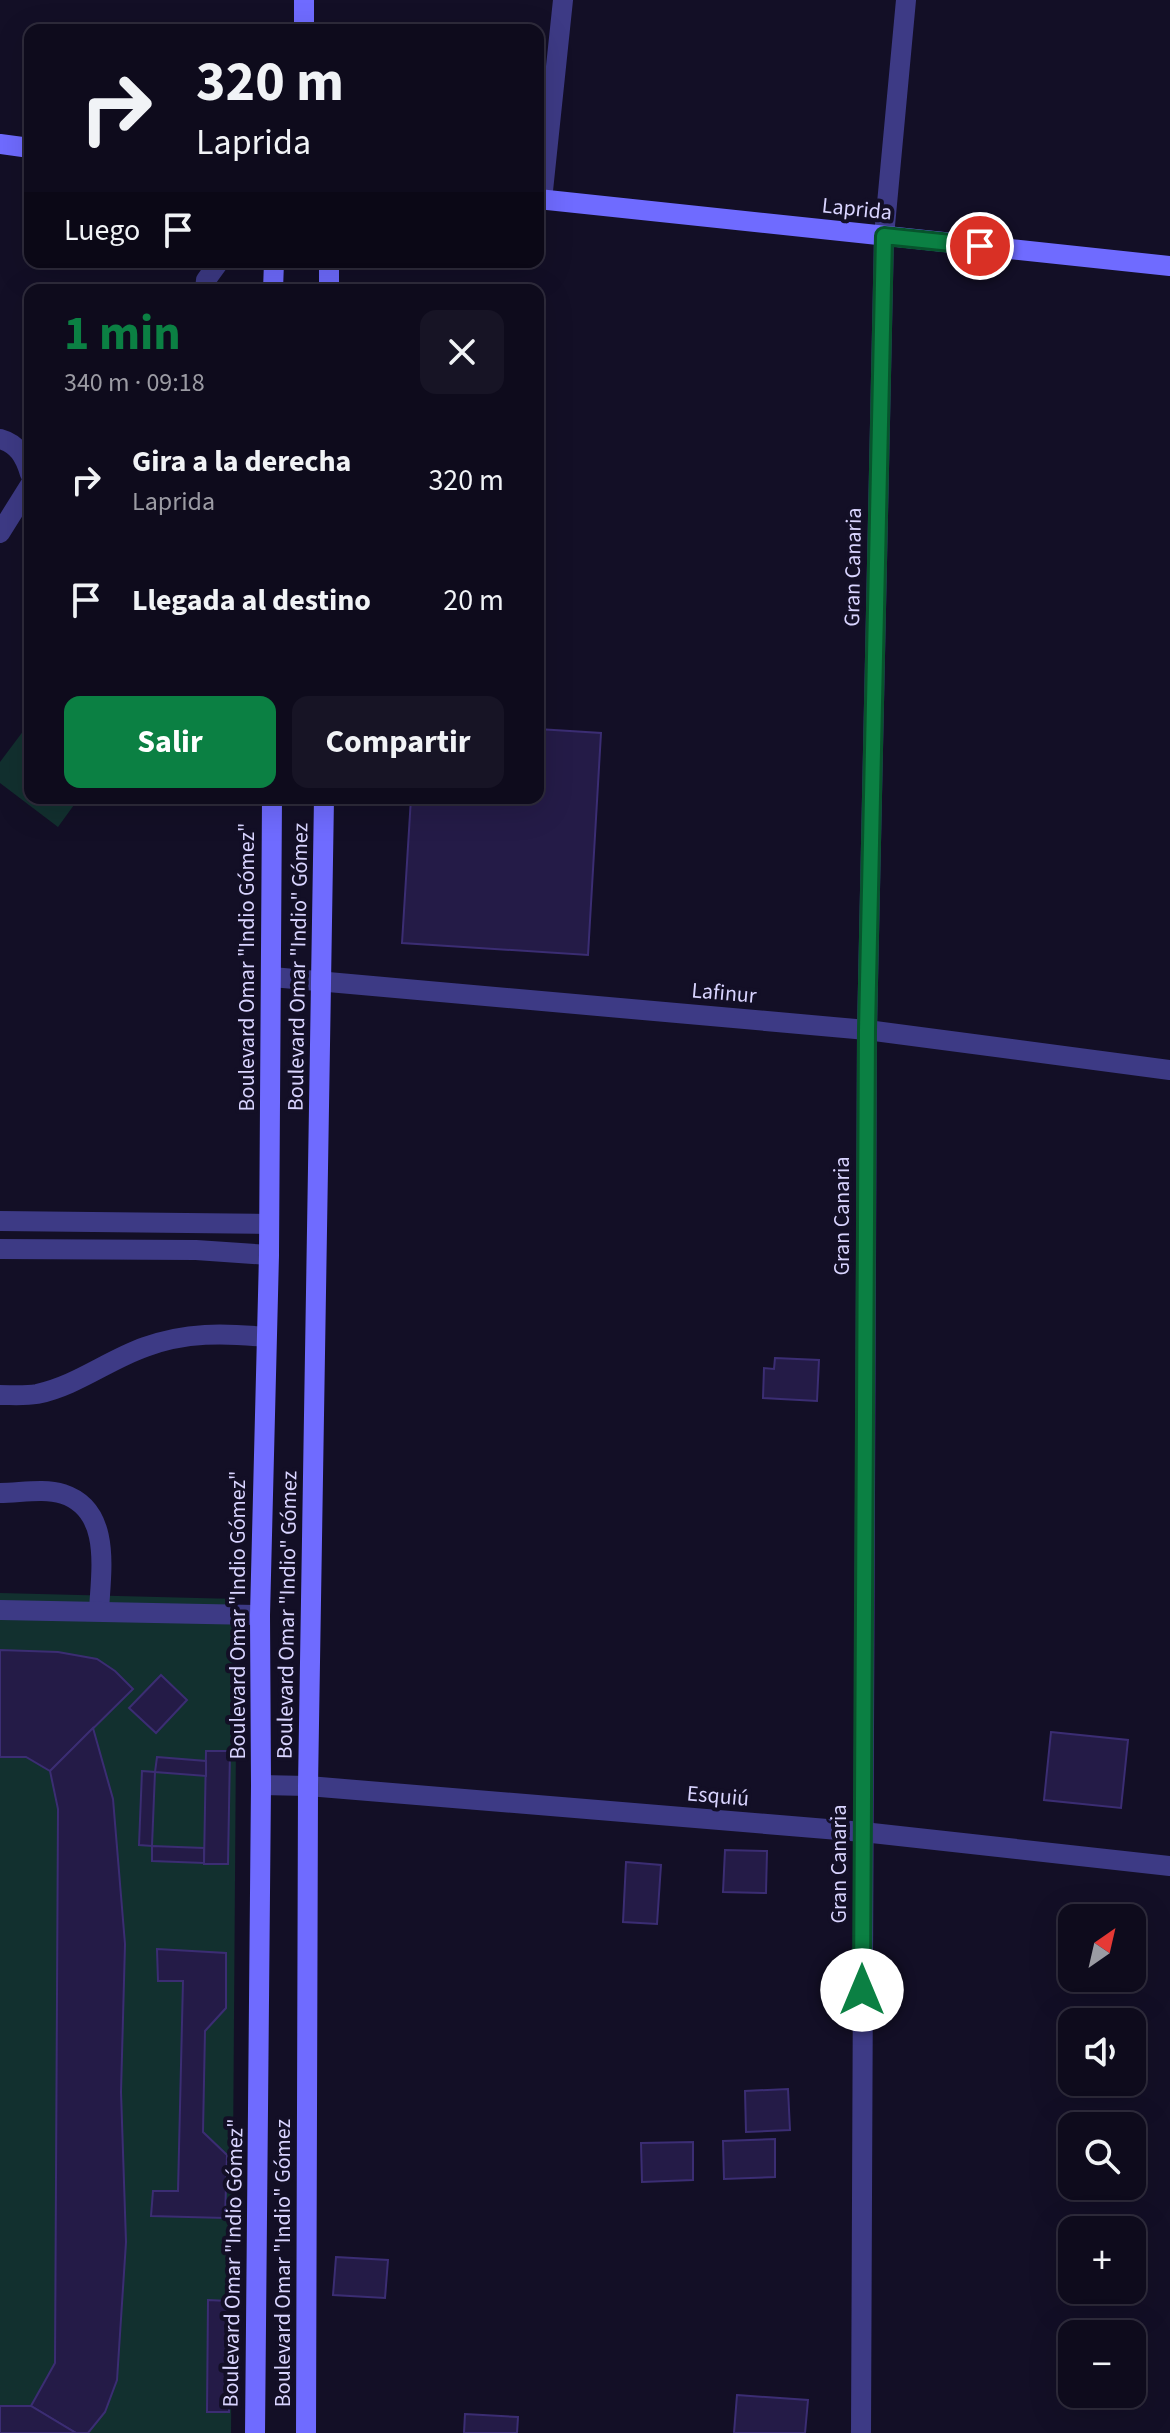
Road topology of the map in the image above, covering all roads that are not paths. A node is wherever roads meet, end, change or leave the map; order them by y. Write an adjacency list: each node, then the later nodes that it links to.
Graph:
1 (304, 0): 4 (main road)
2 (563, 0): 7 (street)
3 (906, 0): 9 (street, Gran Canaria)
4 (304, 24)
5 (0, 144): 6 (main road)
6 (24, 147)
7 (544, 165)
8 (544, 200): 9 (main road, Laprida)
9 (884, 236): 10 (main road, Laprida); 19 (street, Gran Canaria)
10 (1170, 266)
11 (0, 439): 12 (street)
12 (24, 456)
13 (24, 495): 14 (street)
14 (0, 533)
15 (272, 804): 17 (main road, Boulevard Omar "Indio Gómez")
16 (324, 804): 18 (main road, Boulevard Omar "Indio" Gómez)
17 (272, 977): 18 (street, Lafinur); 22 (main road, Boulevard Omar "Indio Gómez")
18 (323, 982): 19 (street, Lafinur); 32 (main road, Boulevard Omar "Indio" Gómez)
19 (867, 1030): 20 (street, Lafinur); 33 (street, Gran Canaria)
20 (1170, 1070)
21 (0, 1221): 22 (street)
22 (269, 1224): 24 (main road, Boulevard Omar "Indio Gómez")
23 (0, 1249): 24 (street)
24 (269, 1255): 25 (main road, Boulevard Omar "Indio Gómez")
25 (266, 1337): 26 (street); 30 (main road, Boulevard Omar "Indio Gómez")
26 (0, 1395)
27 (0, 1493): 29 (street)
28 (0, 1610): 29 (street)
29 (99, 1610): 30 (street)
30 (260, 1615): 31 (main road, Boulevard Omar "Indio Gómez")
31 (261, 1785): 32 (street, Esquiú); 35 (main road, Boulevard Omar "Indio Gómez")
32 (308, 1786): 33 (street, Esquiú); 36 (main road, Boulevard Omar "Indio" Gómez)
33 (863, 1832): 34 (street, Esquiú); 37 (street, Gran Canaria)
34 (1170, 1866)
35 (255, 2433)
36 (306, 2433)
37 (861, 2433)

